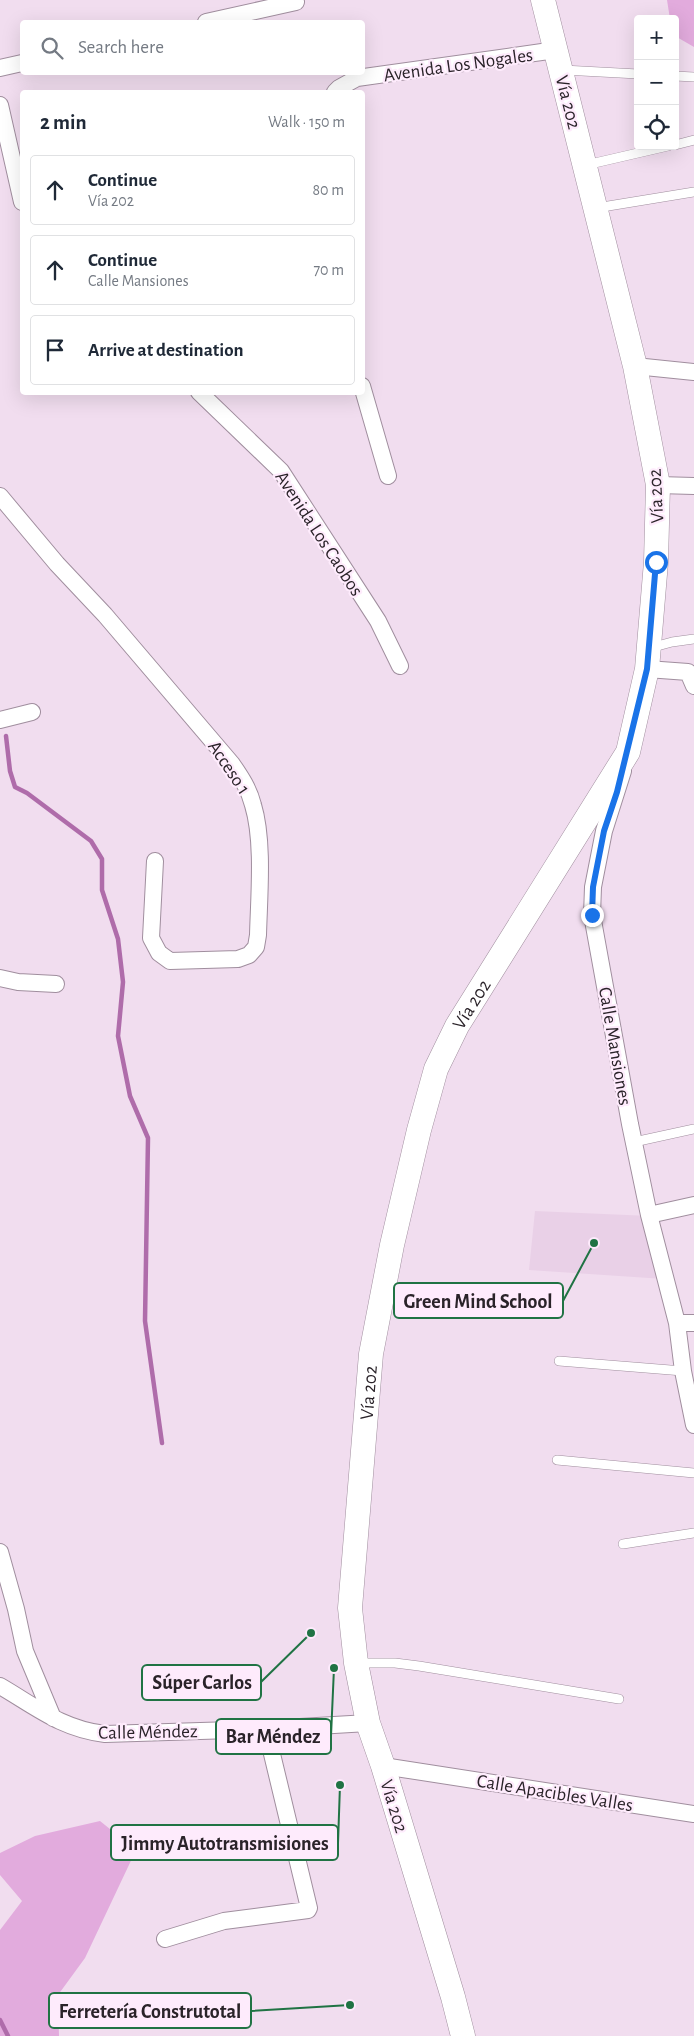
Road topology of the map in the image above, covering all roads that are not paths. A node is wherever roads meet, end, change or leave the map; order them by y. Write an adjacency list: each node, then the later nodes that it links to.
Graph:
1 (543, 0): 4 (main road, Vía 202)
2 (296, 2): 3 (street)
3 (215, 20)
4 (558, 60): 7 (lane); 10 (street, Avenida Los Nogales); 15 (main road, Vía 202)
5 (20, 63): 6 (street)
6 (0, 68)
7 (634, 73)
8 (679, 76): 9 (lane)
9 (694, 77)
10 (338, 90)
11 (0, 105): 17 (street)
12 (694, 140): 13 (lane)
13 (679, 144)
14 (651, 150): 15 (lane)
15 (585, 166): 18 (main road, Vía 202)
16 (694, 192): 18 (lane)
17 (20, 193)
18 (595, 208): 19 (main road, Vía 202)
19 (635, 366): 20 (street); 24 (main road, Vía 202)
20 (694, 372)
21 (203, 395): 29 (street, Avenida Los Caobos)
22 (365, 395): 23 (street)
23 (388, 476)
24 (658, 485): 25 (street); 28 (main road, Vía 202)
25 (694, 486)
26 (0, 496): 34 (street, Acceso 1)
27 (694, 639): 28 (lane)
28 (648, 659): 30 (street); 33 (main road, Vía 202)
29 (400, 666)
30 (694, 686)
31 (32, 712): 32 (street)
32 (0, 720)
33 (628, 752): 38 (street, Calle Mansiones); 51 (main road, Vía 202)
34 (155, 860)
35 (0, 978): 36 (street)
36 (56, 984)
37 (694, 1129): 38 (lane)
38 (634, 1142): 40 (street, Calle Mansiones)
39 (694, 1205): 40 (street)
40 (650, 1214): 41 (street, Calle Mansiones)
41 (677, 1323): 42 (street); 44 (street, Calle Mansiones)
42 (694, 1323)
43 (559, 1361): 44 (lane)
44 (683, 1371): 45 (street, Calle Mansiones)
45 (694, 1425)
46 (556, 1460): 47 (lane)
47 (694, 1473)
48 (694, 1533): 49 (lane)
49 (623, 1544)
50 (0, 1552): 54 (street)
51 (356, 1663): 53 (lane); 55 (main road, Vía 202)
52 (0, 1686): 54 (street, Calle Méndez)
53 (619, 1699)
54 (53, 1718): 56 (street, Calle Méndez)
55 (368, 1723): 56 (street, Calle Méndez); 57 (main road, Vía 202)
56 (266, 1729): 59 (street)
57 (383, 1766): 58 (street, Calle Apacibles Valles); 60 (main road, Vía 202)
58 (694, 1814)
59 (166, 1939)
60 (463, 2036)

